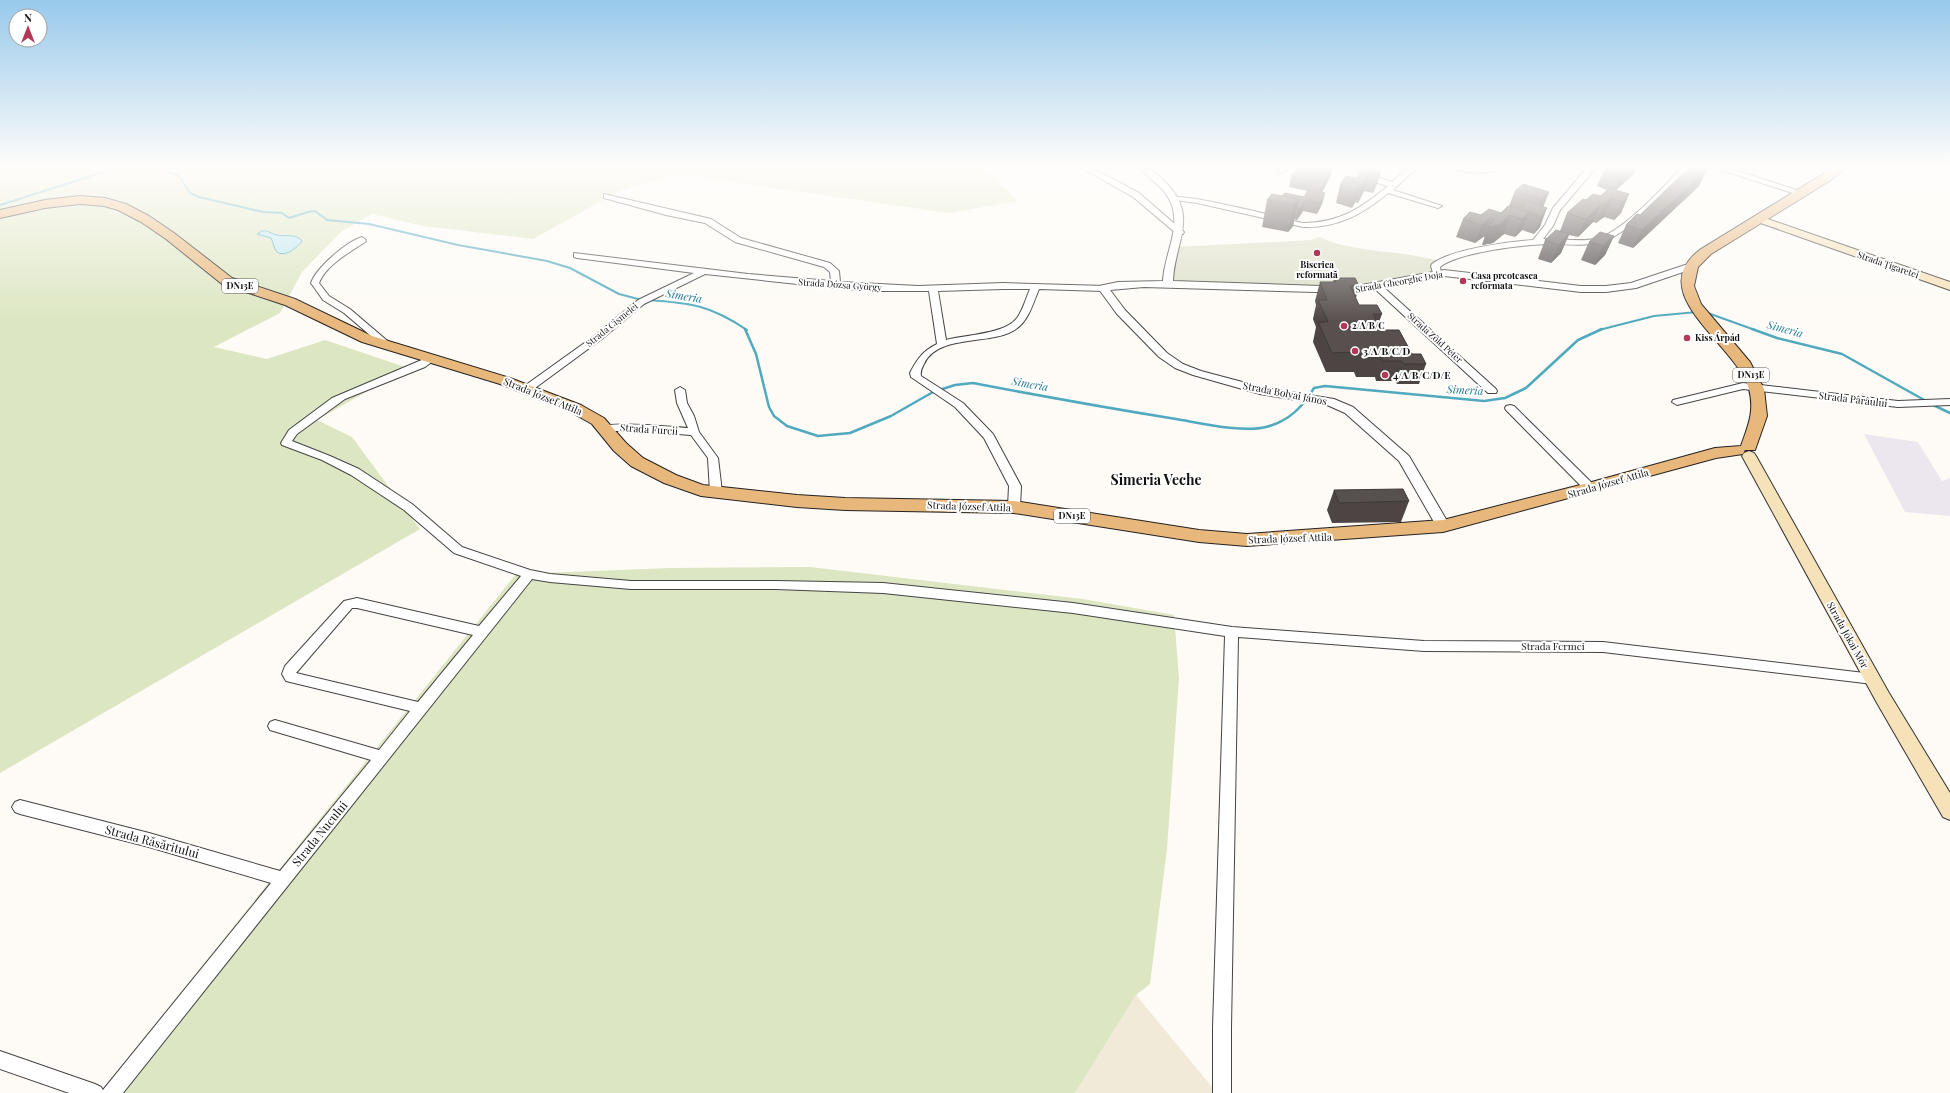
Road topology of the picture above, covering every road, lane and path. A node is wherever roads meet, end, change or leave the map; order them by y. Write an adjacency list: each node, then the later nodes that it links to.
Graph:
1 (146, 219): 26 (main road, DN13E)
2 (697, 219): 19 (street)
3 (1164, 219): 11 (street)
4 (1171, 219): 11 (street)
5 (1179, 219): 11 (street)
6 (1277, 219): 7 (street)
7 (1346, 219)
8 (1552, 219): 13 (street)
9 (1631, 219): 13 (street)
10 (1759, 219): 15 (main road); 22 (main road, Strada Țigaretei)
11 (1180, 228): 18 (street)
12 (362, 240): 26 (street, Strada József Attila)
13 (1536, 242): 17 (street)
14 (577, 255): 16 (street, Strada Dózsa György)
15 (1691, 266): 17 (street, Strada Gheorghe Doja); 28 (main road, DN13E)
16 (703, 271): 19 (street, Strada Dózsa György); 29 (street, Strada Cișmelei)
17 (1437, 273): 21 (street, Strada Gheorghe Doja)
18 (1168, 280): 21 (street, Strada Gheorghe Doja); 24 (street, Strada Gheorghe Doja)
19 (835, 285): 23 (street, Strada Dózsa György)
20 (1036, 286): 23 (street, Strada Dózsa György); 24 (street, Strada Dózsa György); 25 (street)
21 (1377, 286): 31 (street, Strada Zöld Péter)
22 (1950, 286)
23 (933, 288): 25 (street)
24 (1103, 288): 41 (street, Strada Bolyai János)
25 (942, 345): 40 (street)
26 (388, 346): 27 (main road, Strada József Attila / DN13E)
27 (431, 358): 29 (main road, Strada József Attila / DN13E); 42 (street, Strada Fermei)
28 (1757, 387): 32 (street, Strada Pârâului); 33 (street, Strada Pârâului); 37 (main road, DN13E)
29 (527, 389): 35 (main road, Strada József Attila / DN13E)
30 (680, 390): 36 (street, Strada Furcii)
31 (1492, 391)
32 (1677, 402)
33 (1950, 402)
34 (1510, 408): 38 (street)
35 (604, 428): 36 (street, Strada Furcii); 39 (main road, Strada József Attila / DN13E)
36 (694, 432): 39 (street, Strada Furcii)
37 (1745, 451): 38 (main road, Strada József Attila / DN13E); 45 (main road, Strada Jókai Mór)
38 (1590, 488): 41 (main road, Strada József Attila / DN13E)
39 (716, 492): 40 (main road, Strada József Attila / DN13E)
40 (1014, 507): 41 (main road, Strada József Attila / DN13E)
41 (1444, 526)
42 (529, 574): 43 (street, Strada Nucului); 44 (street, Strada Fermei)
43 (482, 632): 46 (street, Strada Nucului); 46 (street)
44 (1232, 632): 45 (street, Strada Fermei); 55 (street)
45 (1873, 679): 50 (main road, Strada Jókai Mór)
46 (420, 708): 48 (street, Strada Nucului)
47 (275, 726): 48 (street)
48 (381, 757): 51 (street, Strada Nucului)
49 (20, 807): 51 (street, Strada Răsăritului)
50 (1950, 812)
51 (283, 879): 54 (street, Strada Nucului)
52 (0, 1060): 53 (street)
53 (95, 1093)
54 (110, 1093)
55 (1222, 1093)

